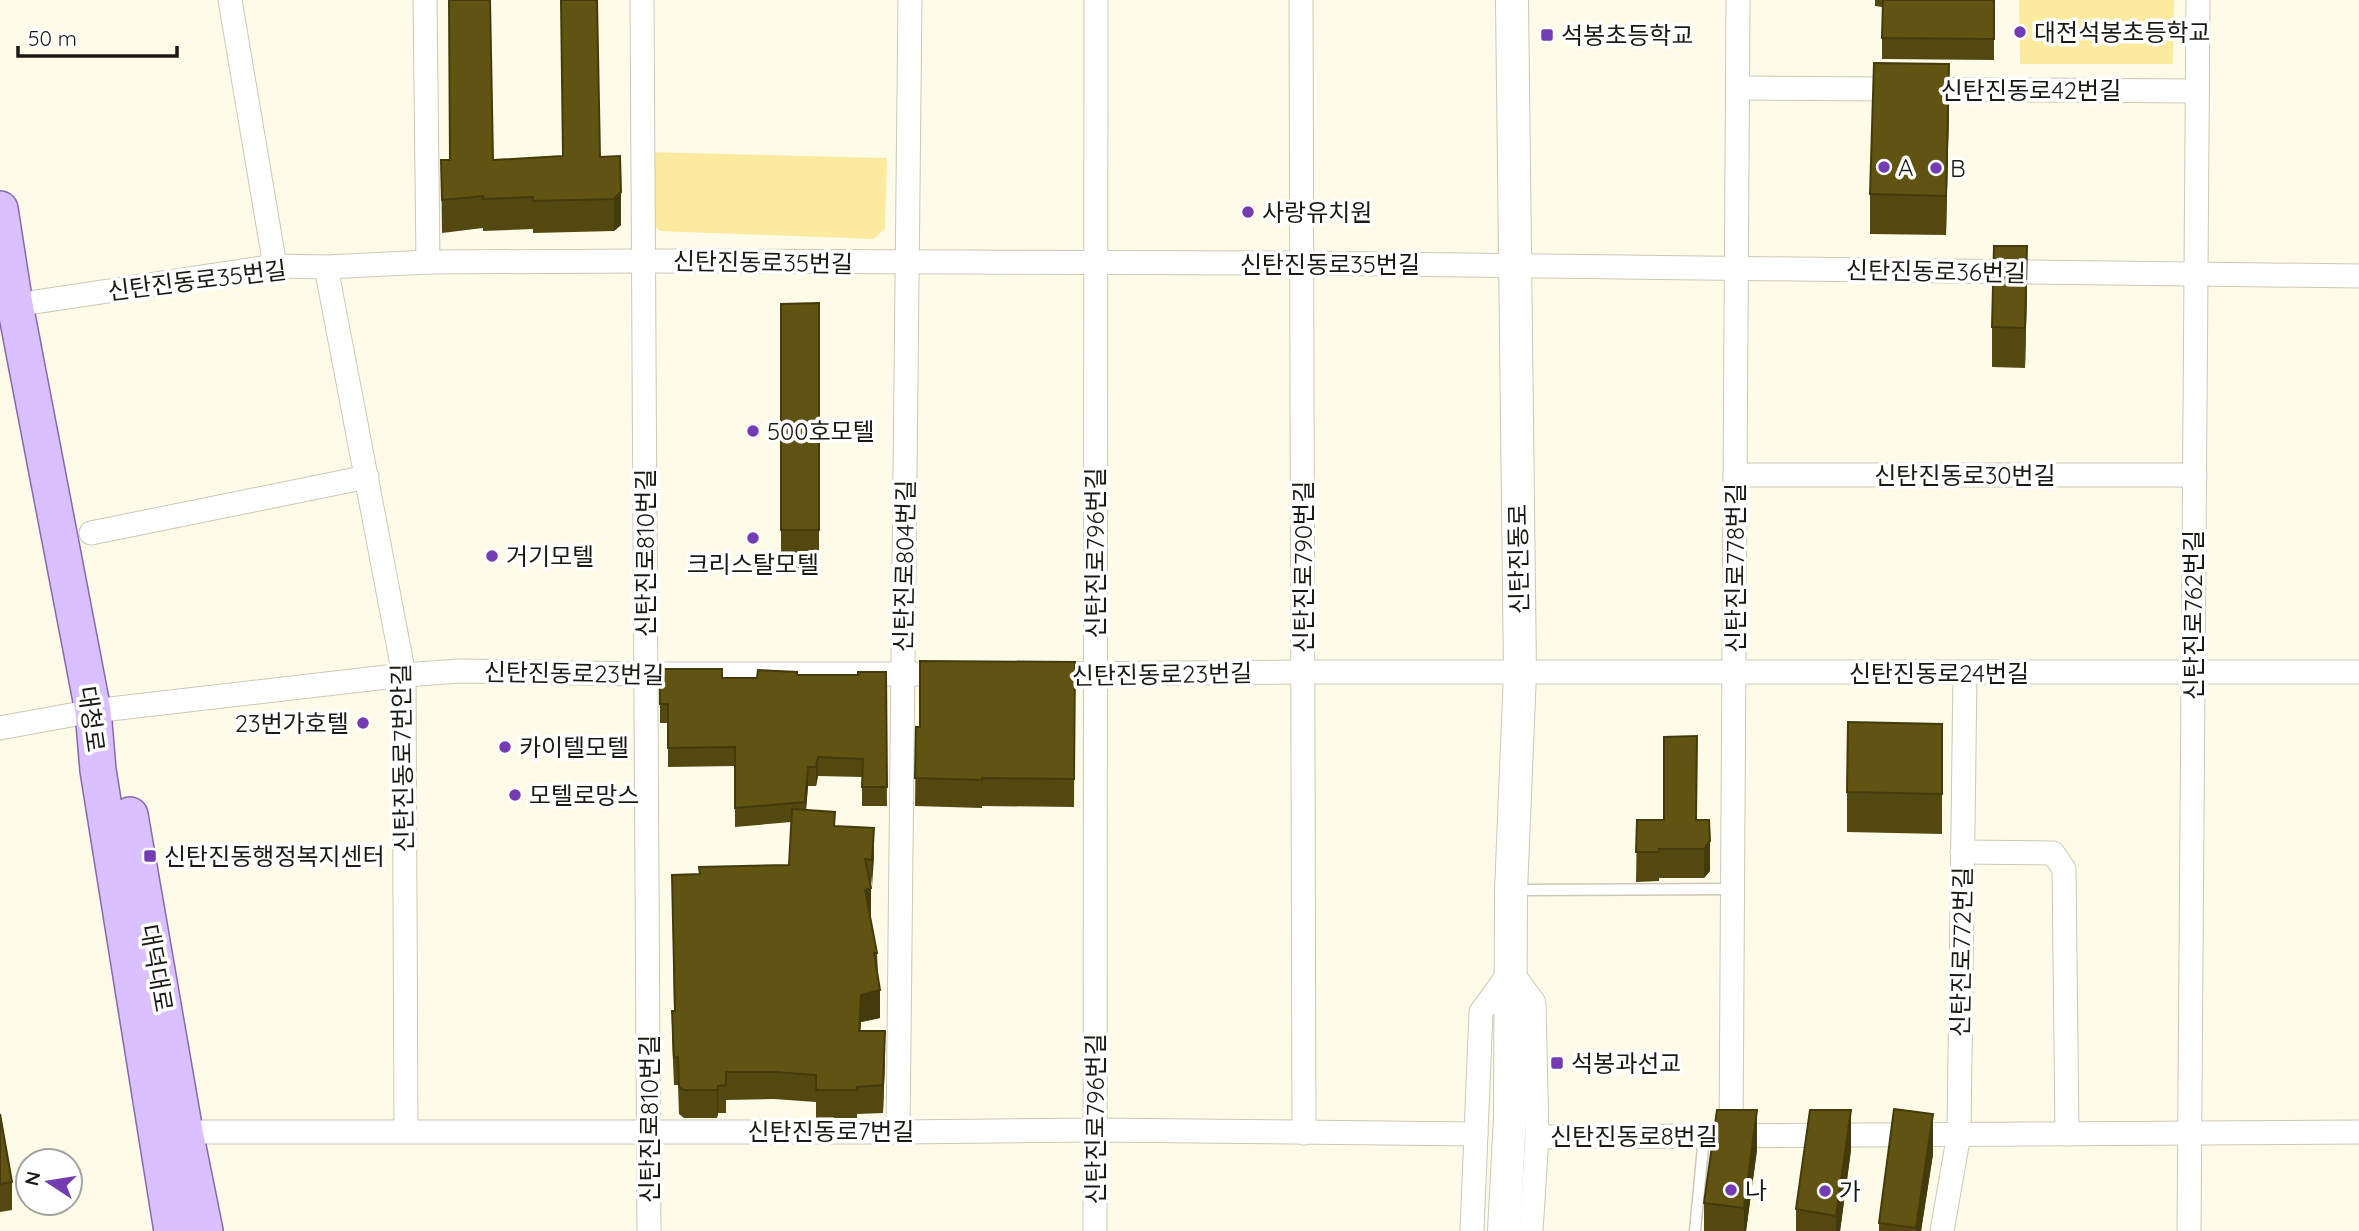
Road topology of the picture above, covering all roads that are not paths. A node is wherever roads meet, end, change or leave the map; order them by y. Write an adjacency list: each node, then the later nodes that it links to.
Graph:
1 (230, 0): 18 (street)
2 (425, 0): 14 (street)
3 (642, 0): 13 (street, 신탄진로810번길)
4 (910, 0): 15 (street, 신탄진로804번길)
5 (1096, 0): 17 (street, 신탄진로796번길)
6 (1301, 0): 16 (street, 신탄진로790번길)
7 (1512, 0): 19 (main road, 신탄진동로)
8 (1738, 0): 10 (street, 신탄진로778번길)
9 (2198, 0): 11 (street, 신탄진로762번길)
10 (1738, 88): 11 (street, 신탄진동로42번길); 21 (street, 신탄진로778번길)
11 (2197, 91): 22 (street, 신탄진로762번길)
12 (0, 209): 24 (main road, 대청로)
13 (644, 261): 14 (street, 신탄진동로35번길); 15 (street, 신탄진동로35번길); 35 (street, 신탄진로810번길)
14 (428, 262): 20 (street, 신탄진동로35번길)
15 (907, 263): 17 (street, 신탄진동로35번길); 36 (street, 신탄진로804번길)
16 (1301, 263): 17 (street, 신탄진동로35번길); 19 (street, 신탄진동로35번길); 29 (street, 신탄진로790번길)
17 (1096, 264): 40 (street, 신탄진로796번길)
18 (275, 266): 20 (street, 신탄진동로35번길); 24 (street, 신탄진동로35번길)
19 (1514, 266): 21 (street, 신탄진동로36번길); 31 (main road, 신탄진동로)
20 (326, 267): 27 (street, 신탄진동로7번안길)
21 (1737, 269): 22 (street, 신탄진동로36번길); 25 (street, 신탄진로778번길)
22 (2196, 275): 23 (street, 신탄진동로36번길); 26 (street, 신탄진로762번길)
23 (2359, 276)
24 (15, 305): 41 (main road, 대청로)
25 (1735, 474): 26 (street, 신탄진동로30번길); 32 (street, 신탄진로778번길)
26 (2194, 475): 34 (street, 신탄진로762번길)
27 (367, 478): 28 (street); 39 (street, 신탄진동로7번안길)
28 (91, 533)
29 (1303, 672): 31 (street, 신탄진동로23번길); 40 (street, 신탄진동로23번길); 53 (street, 신탄진로790번길)
30 (2359, 672): 34 (street, 신탄진동로24번길)
31 (1520, 673): 32 (street, 신탄진동로24번길); 45 (main road, 신탄진동로)
32 (1734, 673): 33 (street, 신탄진동로24번길); 44 (street, 신탄진로778번길)
33 (1965, 673): 34 (street, 신탄진동로24번길); 43 (street, 신탄진로772번길)
34 (2193, 673): 54 (street, 신탄진로762번길)
35 (646, 674): 36 (street, 신탄진동로23번길); 39 (street, 신탄진동로23번길); 49 (street, 신탄진로810번길)
36 (903, 674): 37 (street, 신탄진동로23번길); 51 (street, 신탄진로804번길)
37 (972, 674)
38 (1027, 674): 40 (street, 신탄진동로23번길)
39 (404, 675): 41 (street, 신탄진동로23번길); 48 (street, 신탄진동로7번안길)
40 (1095, 675): 47 (street, 신탄진로796번길)
41 (93, 711): 42 (street, 신탄진동로23번길); 50 (main road, 대덕대로); 61 (main road, 대청로)
42 (0, 728)
43 (1962, 852): 56 (street, 신탄진로772번길); 57 (street)
44 (1733, 889): 45 (lane); 59 (street, 신탄진로778번길)
45 (1511, 891): 46 (main road, 신탄진동로)
46 (1511, 971): 55 (street); 60 (street); 66 (main road, 신탄진동로)
47 (1095, 1130): 51 (street, 신탄진동로7번길); 53 (street, 신탄진동로7번길); 64 (street, 신탄진로796번길)
48 (406, 1131): 49 (street, 신탄진동로7번길); 50 (street, 신탄진동로7번길)
49 (649, 1131): 51 (street, 신탄진동로7번길); 63 (street, 신탄진로810번길)
50 (185, 1132): 62 (main road, 대덕대로)
51 (898, 1132)
52 (2359, 1132): 54 (street, 신탄진동로8번길)
53 (1304, 1133): 55 (street, 신탄진동로7번길)
54 (2190, 1133): 57 (street, 신탄진동로8번길); 70 (street, 신탄진로762번길)
55 (1476, 1134): 65 (street)
56 (1959, 1134): 57 (street, 신탄진동로8번길); 59 (street, 신탄진동로8번길); 69 (street, 신탄진로772번길)
57 (2067, 1134)
58 (1704, 1136): 59 (street, 신탄진동로8번길); 60 (street, 신탄진동로8번길); 68 (lane)
59 (1731, 1136)
60 (1537, 1137): 67 (street)
61 (170, 1228)
62 (205, 1231)
63 (649, 1231)
64 (1095, 1231)
65 (1472, 1231)
66 (1504, 1231)
67 (1531, 1231)
68 (1695, 1231)
69 (1942, 1231)
70 (2189, 1231)

